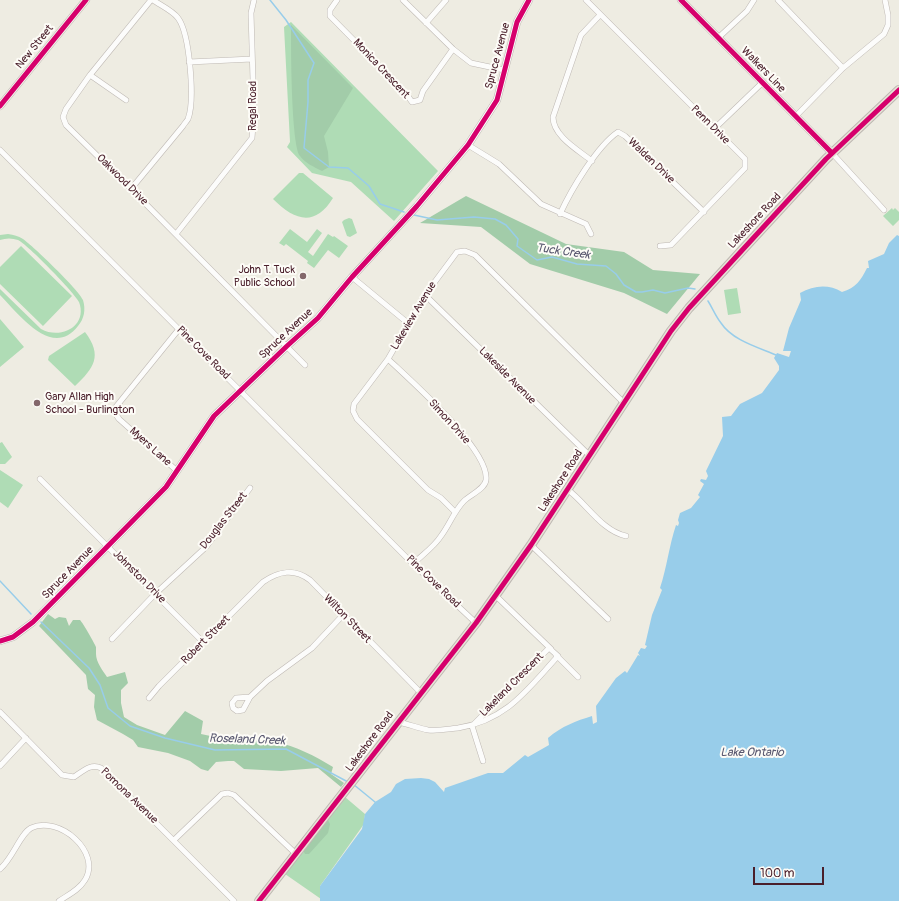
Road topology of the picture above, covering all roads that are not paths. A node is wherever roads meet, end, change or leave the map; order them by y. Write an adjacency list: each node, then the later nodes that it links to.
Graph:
1 (152, 0): 18 (street); 21 (street, Oakwood Drive)
2 (254, 0): 17 (street, Regal Road)
3 (337, 0): 16 (street, Monica Crescent)
4 (403, 0): 14 (street)
5 (446, 0): 14 (street)
6 (529, 0): 20 (street, Spruce Avenue)
7 (586, 0): 13 (street, Penn Drive)
8 (681, 0): 15 (main road, Walkers Line)
9 (754, 0): 15 (street)
10 (778, 0): 19 (street)
11 (885, 0): 19 (street)
12 (85, 1): 25 (main road, New Street)
13 (600, 15): 27 (street, Penn Drive); 31 (street)
14 (426, 23): 16 (street)
15 (718, 38): 22 (main road, Walkers Line)
16 (453, 49): 20 (street)
17 (252, 59): 18 (street); 36 (street, Regal Road)
18 (189, 62): 32 (street)
19 (843, 68): 26 (street)
20 (504, 70): 28 (street, Spruce Avenue)
21 (90, 75): 24 (street); 32 (street, Oakwood Drive)
22 (762, 83): 26 (main road, Walkers Line); 27 (street)
23 (899, 90): 30 (main road, Lakeshore Road)
24 (126, 100)
25 (0, 106)
26 (796, 116): 30 (main road, Walkers Line)
27 (714, 129): 34 (street, Penn Drive)
28 (468, 145): 35 (street); 39 (street, Spruce Avenue)
29 (0, 150): 42 (street, Pine Cove Road)
30 (832, 153): 33 (street, Walkers Line); 47 (main road, Lakeshore Road)
31 (592, 161): 34 (street, Walden Drive); 35 (street, Walden Drive)
32 (131, 189): 36 (street, Oakwood Drive)
33 (884, 210)
34 (704, 212): 38 (street, Penn Drive)
35 (560, 214): 37 (street)
36 (176, 234): 43 (street, Oakwood Drive)
37 (591, 234)
38 (660, 246)
39 (352, 276): 41 (street); 43 (street, Spruce Avenue)
40 (425, 295): 41 (street, Lakeview Avenue); 47 (street, Lakeview Avenue); 48 (street, Lakeside Avenue)
41 (409, 324): 44 (street, Lakeview Avenue)
42 (179, 329): 46 (street, Pine Cove Road); 49 (street, Myers Lane)
43 (287, 346): 45 (street, Oakwood Drive); 46 (street, Spruce Avenue)
44 (388, 359): 53 (street, Simon Drive); 53 (street, Lakeview Avenue)
45 (305, 365)
46 (240, 390): 49 (street, Spruce Avenue); 57 (street, Pine Cove Road)
47 (624, 403): 48 (main road, Lakeshore Road)
48 (590, 456): 52 (main road, Lakeshore Road)
49 (176, 470): 56 (street, Spruce Avenue)
50 (40, 479): 56 (street, Johnston Drive)
51 (250, 488): 59 (street, Douglas Street)
52 (567, 489): 54 (street); 55 (main road, Lakeshore Road)
53 (455, 512): 57 (street, Simon Drive)
54 (626, 536)
55 (531, 545): 60 (main road, Lakeshore Road); 62 (street)
56 (108, 546): 59 (street, Johnston Drive); 65 (street, Spruce Avenue)
57 (413, 564): 63 (street, Pine Cove Road)
58 (263, 582): 61 (street, Wilton Street); 66 (street, Robert Street)
59 (155, 594): 64 (street, Douglas Street); 66 (street, Johnston Drive)
60 (496, 596): 63 (main road, Lakeshore Road); 67 (street)
61 (343, 615): 69 (street, Wilton Street); 71 (street)
62 (608, 618)
63 (476, 623): 69 (main road, Lakeshore Road)
64 (112, 639)
65 (0, 641)
66 (203, 642): 70 (street, Robert Street)
67 (558, 656): 68 (street); 74 (street, Lakeland Crescent); 74 (street, Lakeland Crescent)
68 (578, 677)
69 (421, 693): 73 (main road, Lakeshore Road)
70 (149, 698)
71 (250, 698)
72 (0, 712): 75 (street, Pomona Avenue)
73 (398, 722): 74 (street, Lakeland Crescent); 79 (main road, Lakeshore Road)
74 (472, 726): 76 (street, Lakeland Crescent)
75 (26, 738): 77 (street); 78 (street, Pomona Avenue)
76 (483, 761)
77 (0, 766)
78 (174, 840): 79 (street); 82 (street, Pomona Avenue)
79 (296, 854): 83 (main road, Lakeshore Road)
80 (0, 869): 81 (street)
81 (59, 901)
82 (234, 901)
83 (259, 901)

